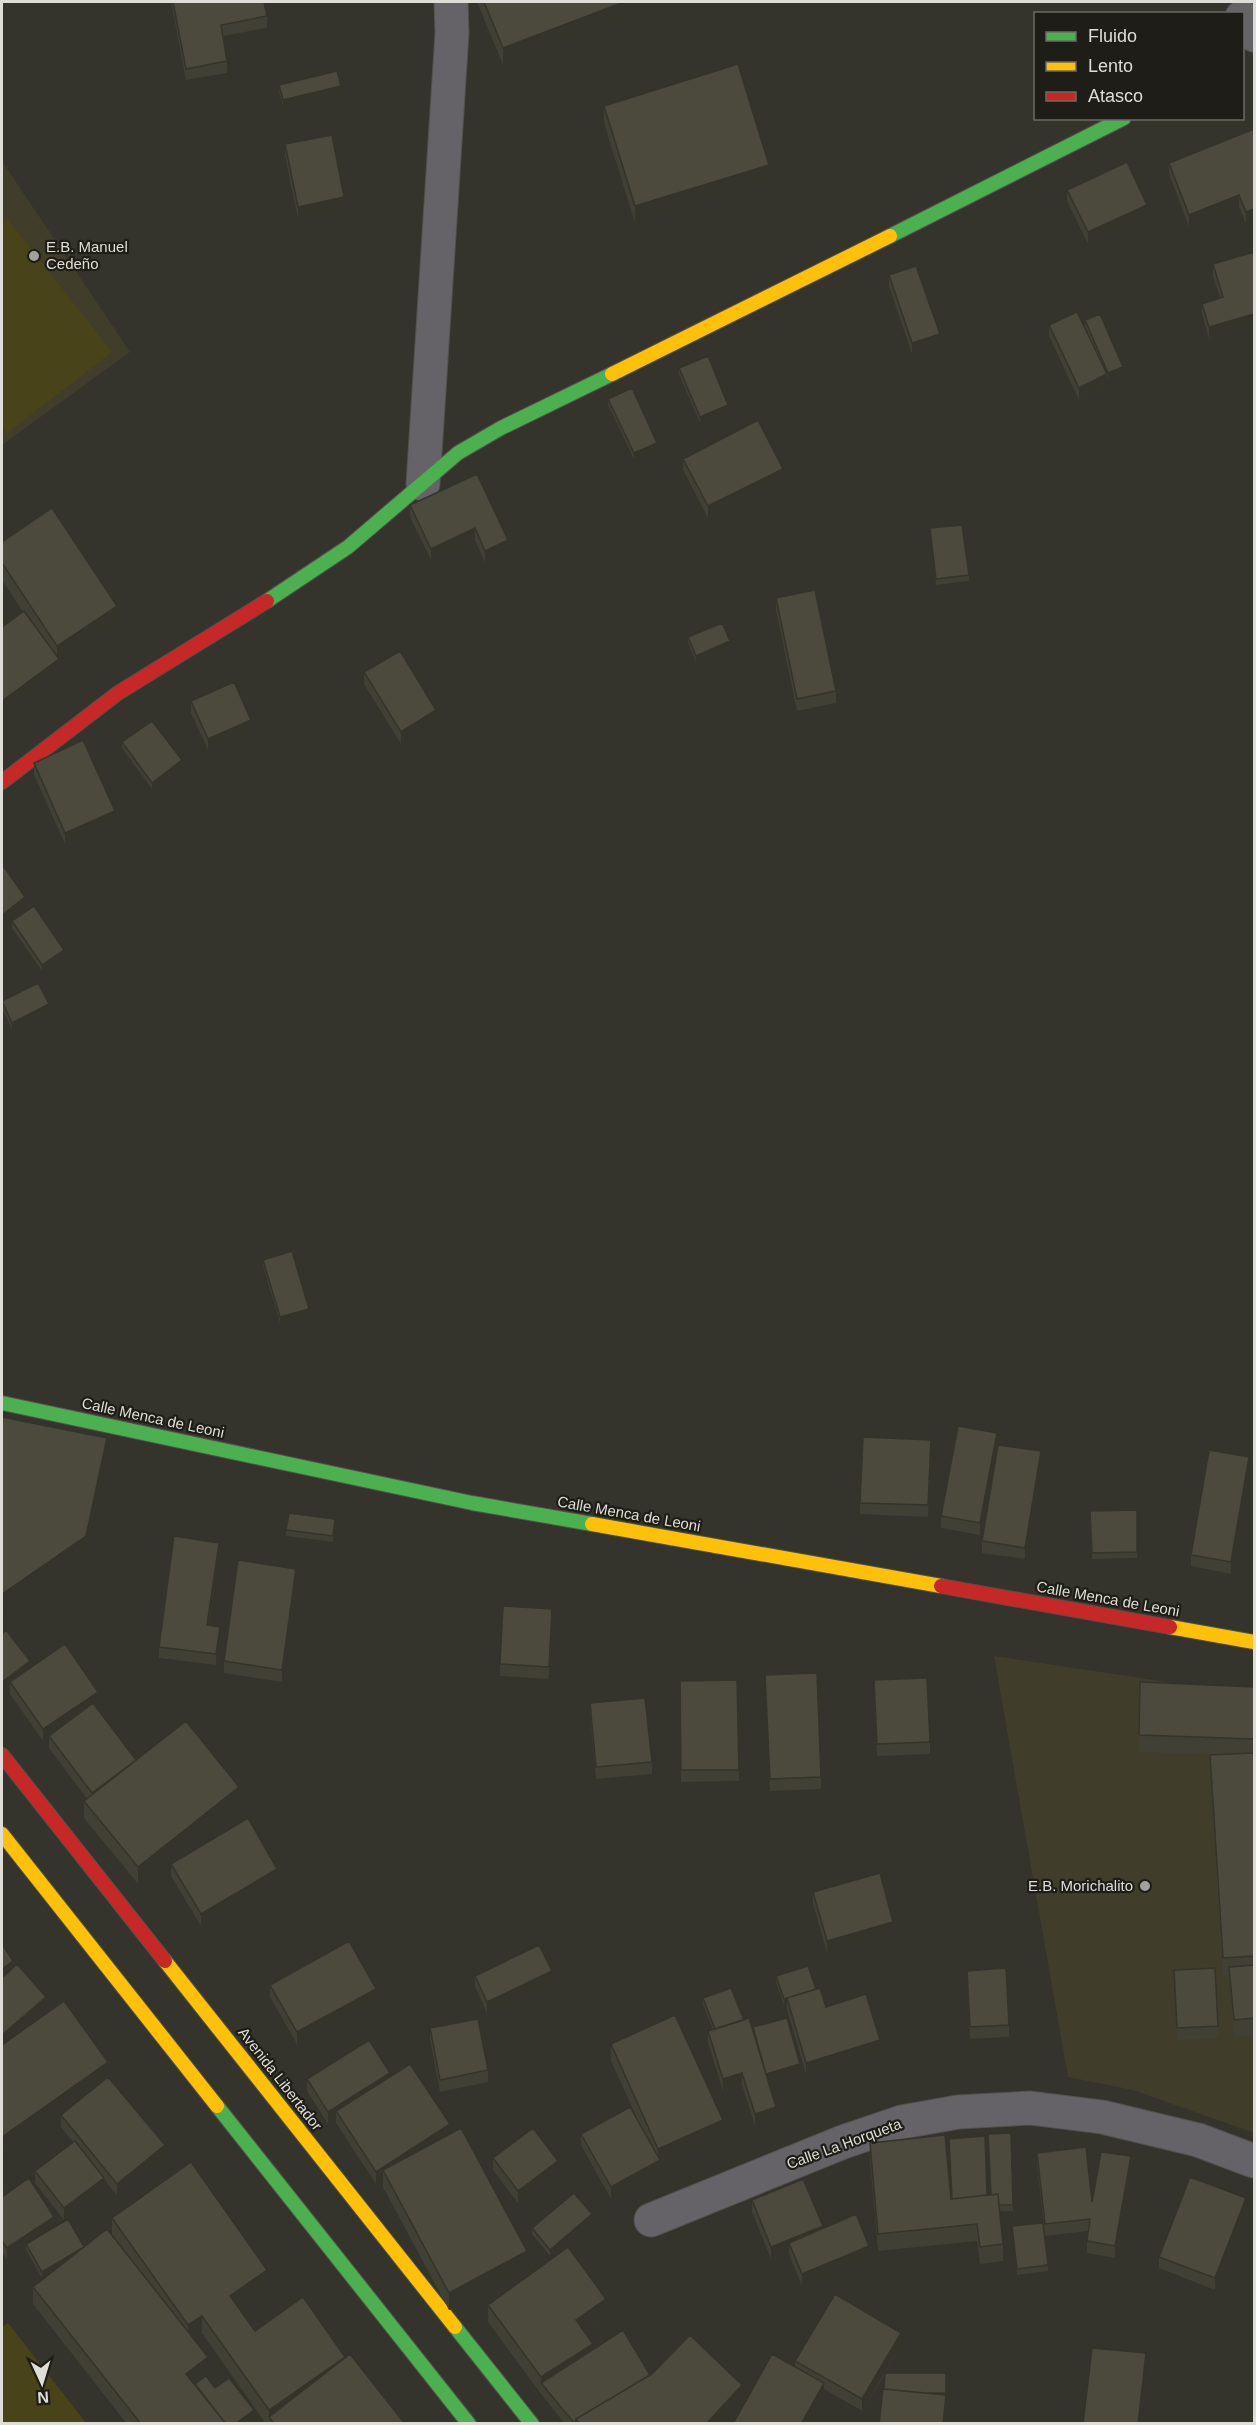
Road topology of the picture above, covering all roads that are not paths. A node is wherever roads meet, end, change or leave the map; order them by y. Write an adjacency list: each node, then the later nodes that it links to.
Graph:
1 (451, 2): 5 (street)
2 (1244, 20): 3 (street)
3 (1254, 35)
4 (1120, 120): 5 (main road)
5 (423, 484): 6 (main road)
6 (2, 782)
7 (2, 1403): 8 (main road, Calle Menca de Leoni)
8 (1254, 1642)
9 (2, 1755): 14 (main road, Avenida Libertador)
10 (2, 1834): 13 (main road)
11 (1254, 2161): 12 (street, Calle La Horqueta)
12 (651, 2220)
13 (469, 2424)
14 (532, 2424)

